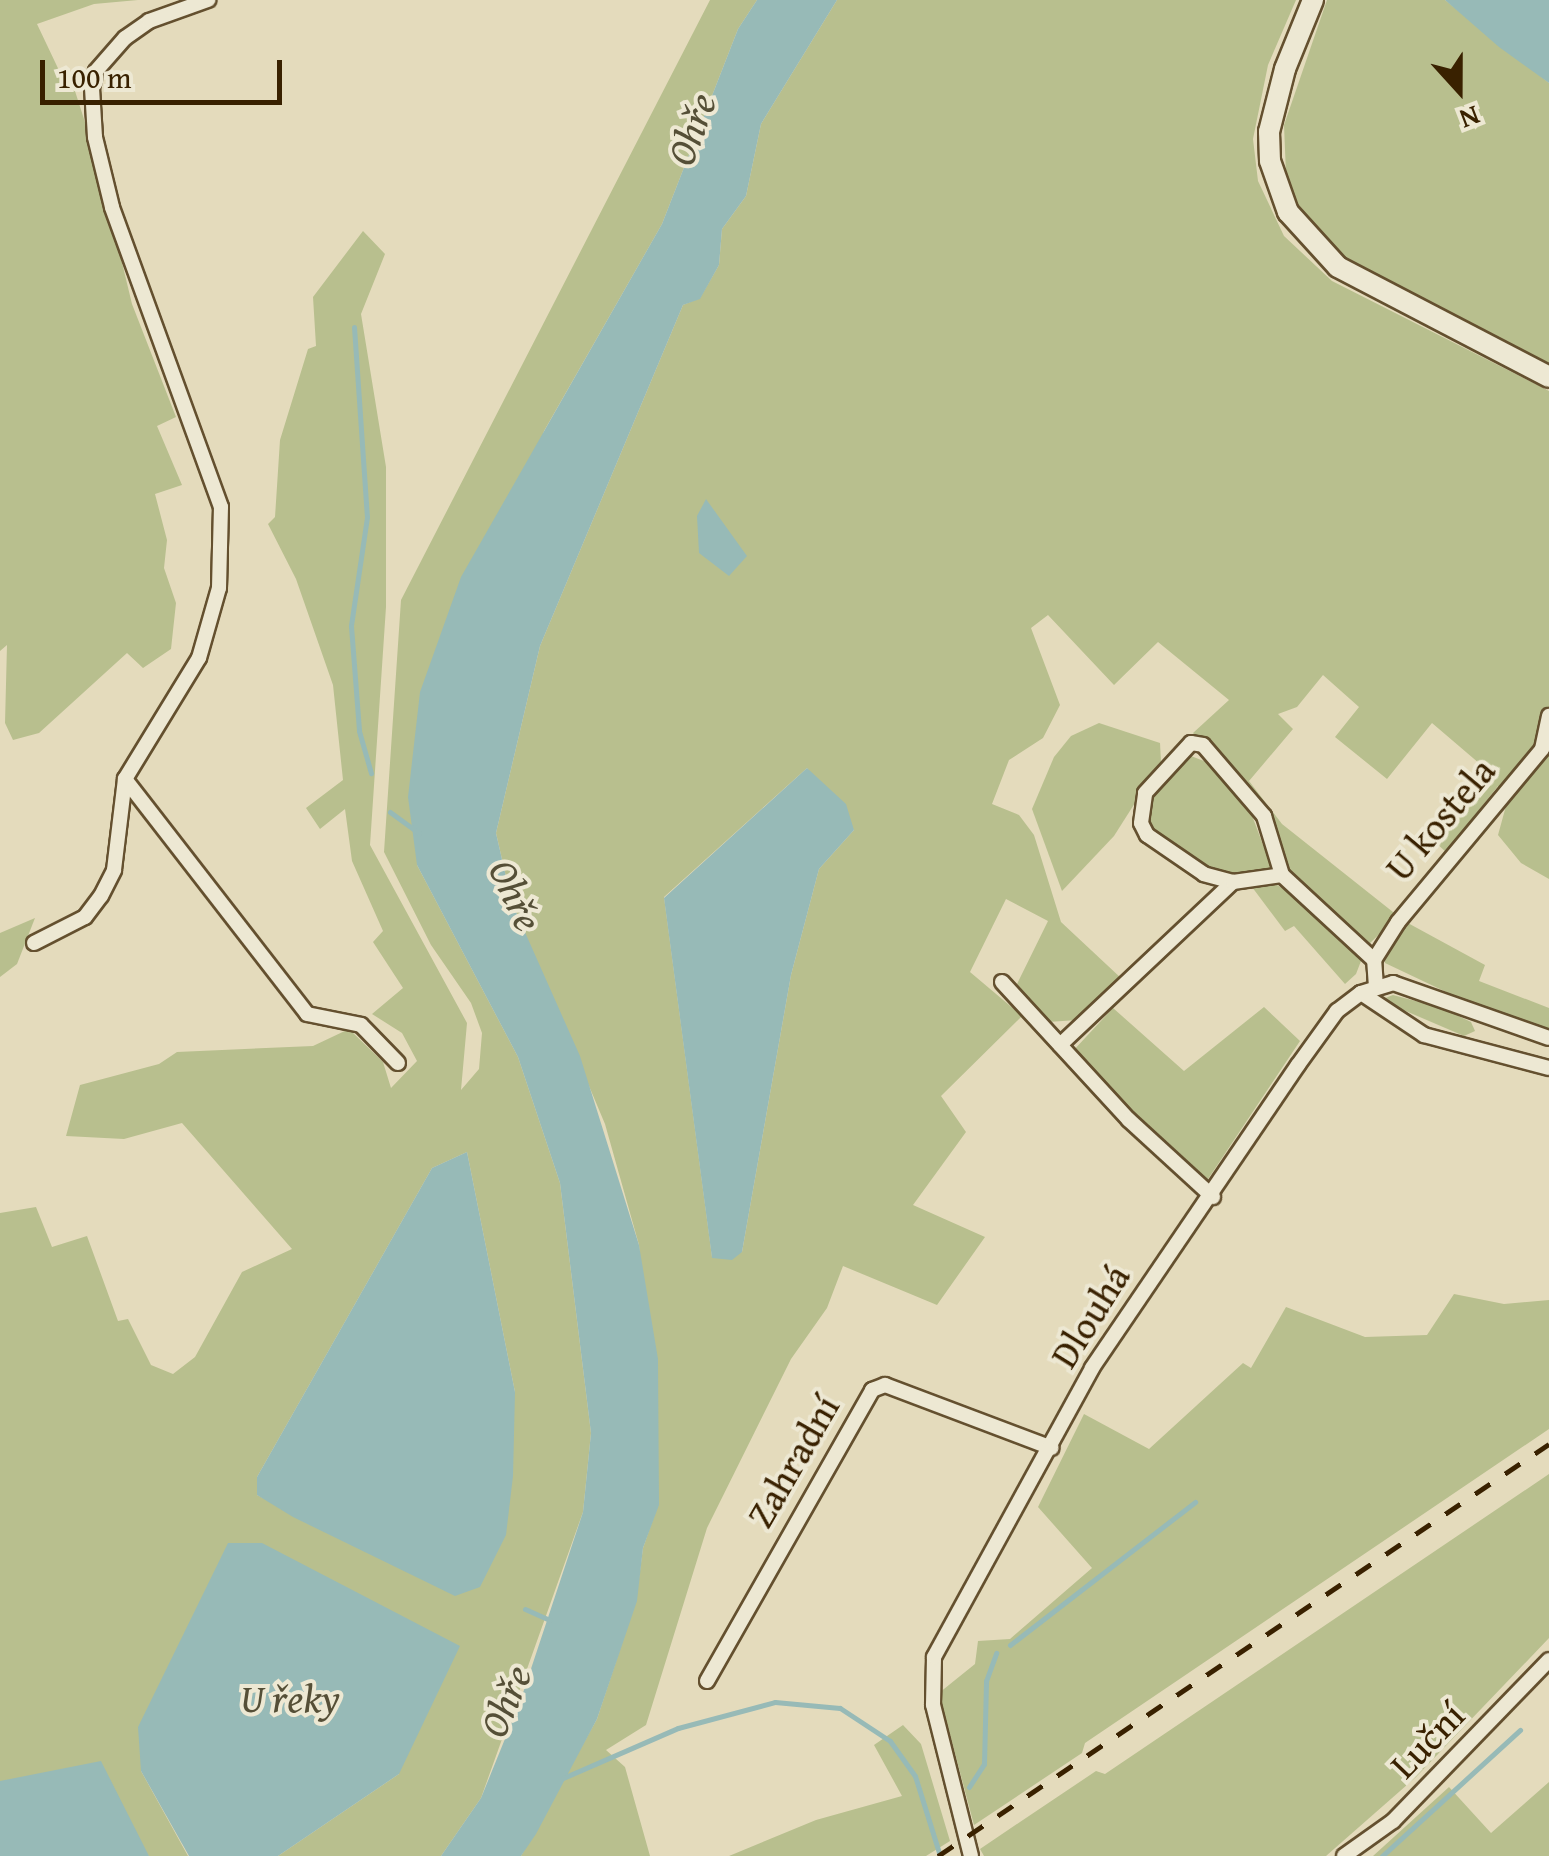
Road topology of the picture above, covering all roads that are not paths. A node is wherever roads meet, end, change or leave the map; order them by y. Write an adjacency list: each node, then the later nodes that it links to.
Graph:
1 (208, 0): 5 (street)
2 (1313, 0): 3 (street)
3 (1549, 376)
4 (1549, 716): 9 (street, U kostela)
5 (125, 779): 8 (street); 15 (street)
6 (1282, 875): 7 (street); 7 (street); 9 (street)
7 (1233, 882): 14 (street)
8 (34, 943)
9 (1374, 960): 11 (street)
10 (1002, 982): 14 (street)
11 (1376, 986): 12 (street, Dlouhá); 13 (street)
12 (1361, 994): 16 (street); 17 (street, Dlouhá)
13 (1549, 1038)
14 (1060, 1045): 17 (street)
15 (398, 1063)
16 (1549, 1068)
17 (1212, 1196): 18 (street, Dlouhá)
18 (1052, 1448): 20 (street, Zahradní); 21 (street, Dlouhá)
19 (1549, 1660): 22 (street, Luční)
20 (707, 1681)
21 (971, 1856)
22 (1344, 1856)

